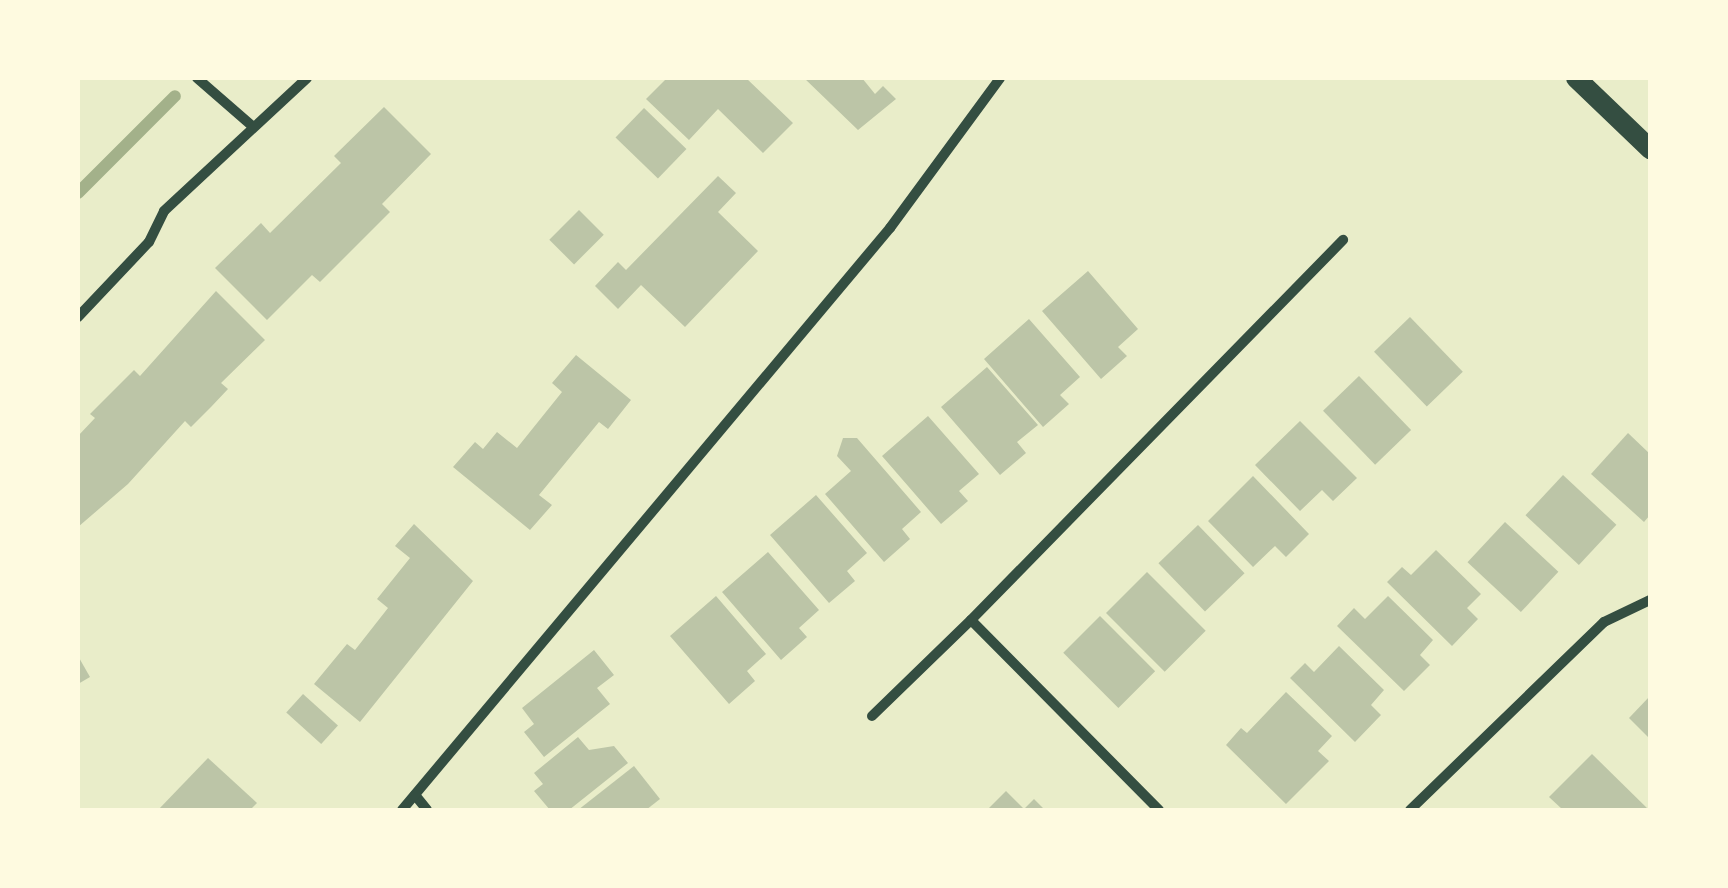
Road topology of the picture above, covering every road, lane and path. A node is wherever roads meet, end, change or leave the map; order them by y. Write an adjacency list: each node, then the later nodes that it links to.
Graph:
1 (198, 78): 5 (street)
2 (307, 78): 5 (street)
3 (1000, 78): 12 (street)
4 (1576, 78): 6 (main road)
5 (251, 125): 8 (street)
6 (1650, 150)
7 (1343, 240): 10 (street)
8 (78, 317)
9 (1650, 600): 16 (street)
10 (972, 620): 11 (street); 15 (street)
11 (872, 716)
12 (415, 796): 13 (street); 14 (street)
13 (402, 810)
14 (427, 810)
15 (1158, 810)
16 (1410, 810)

